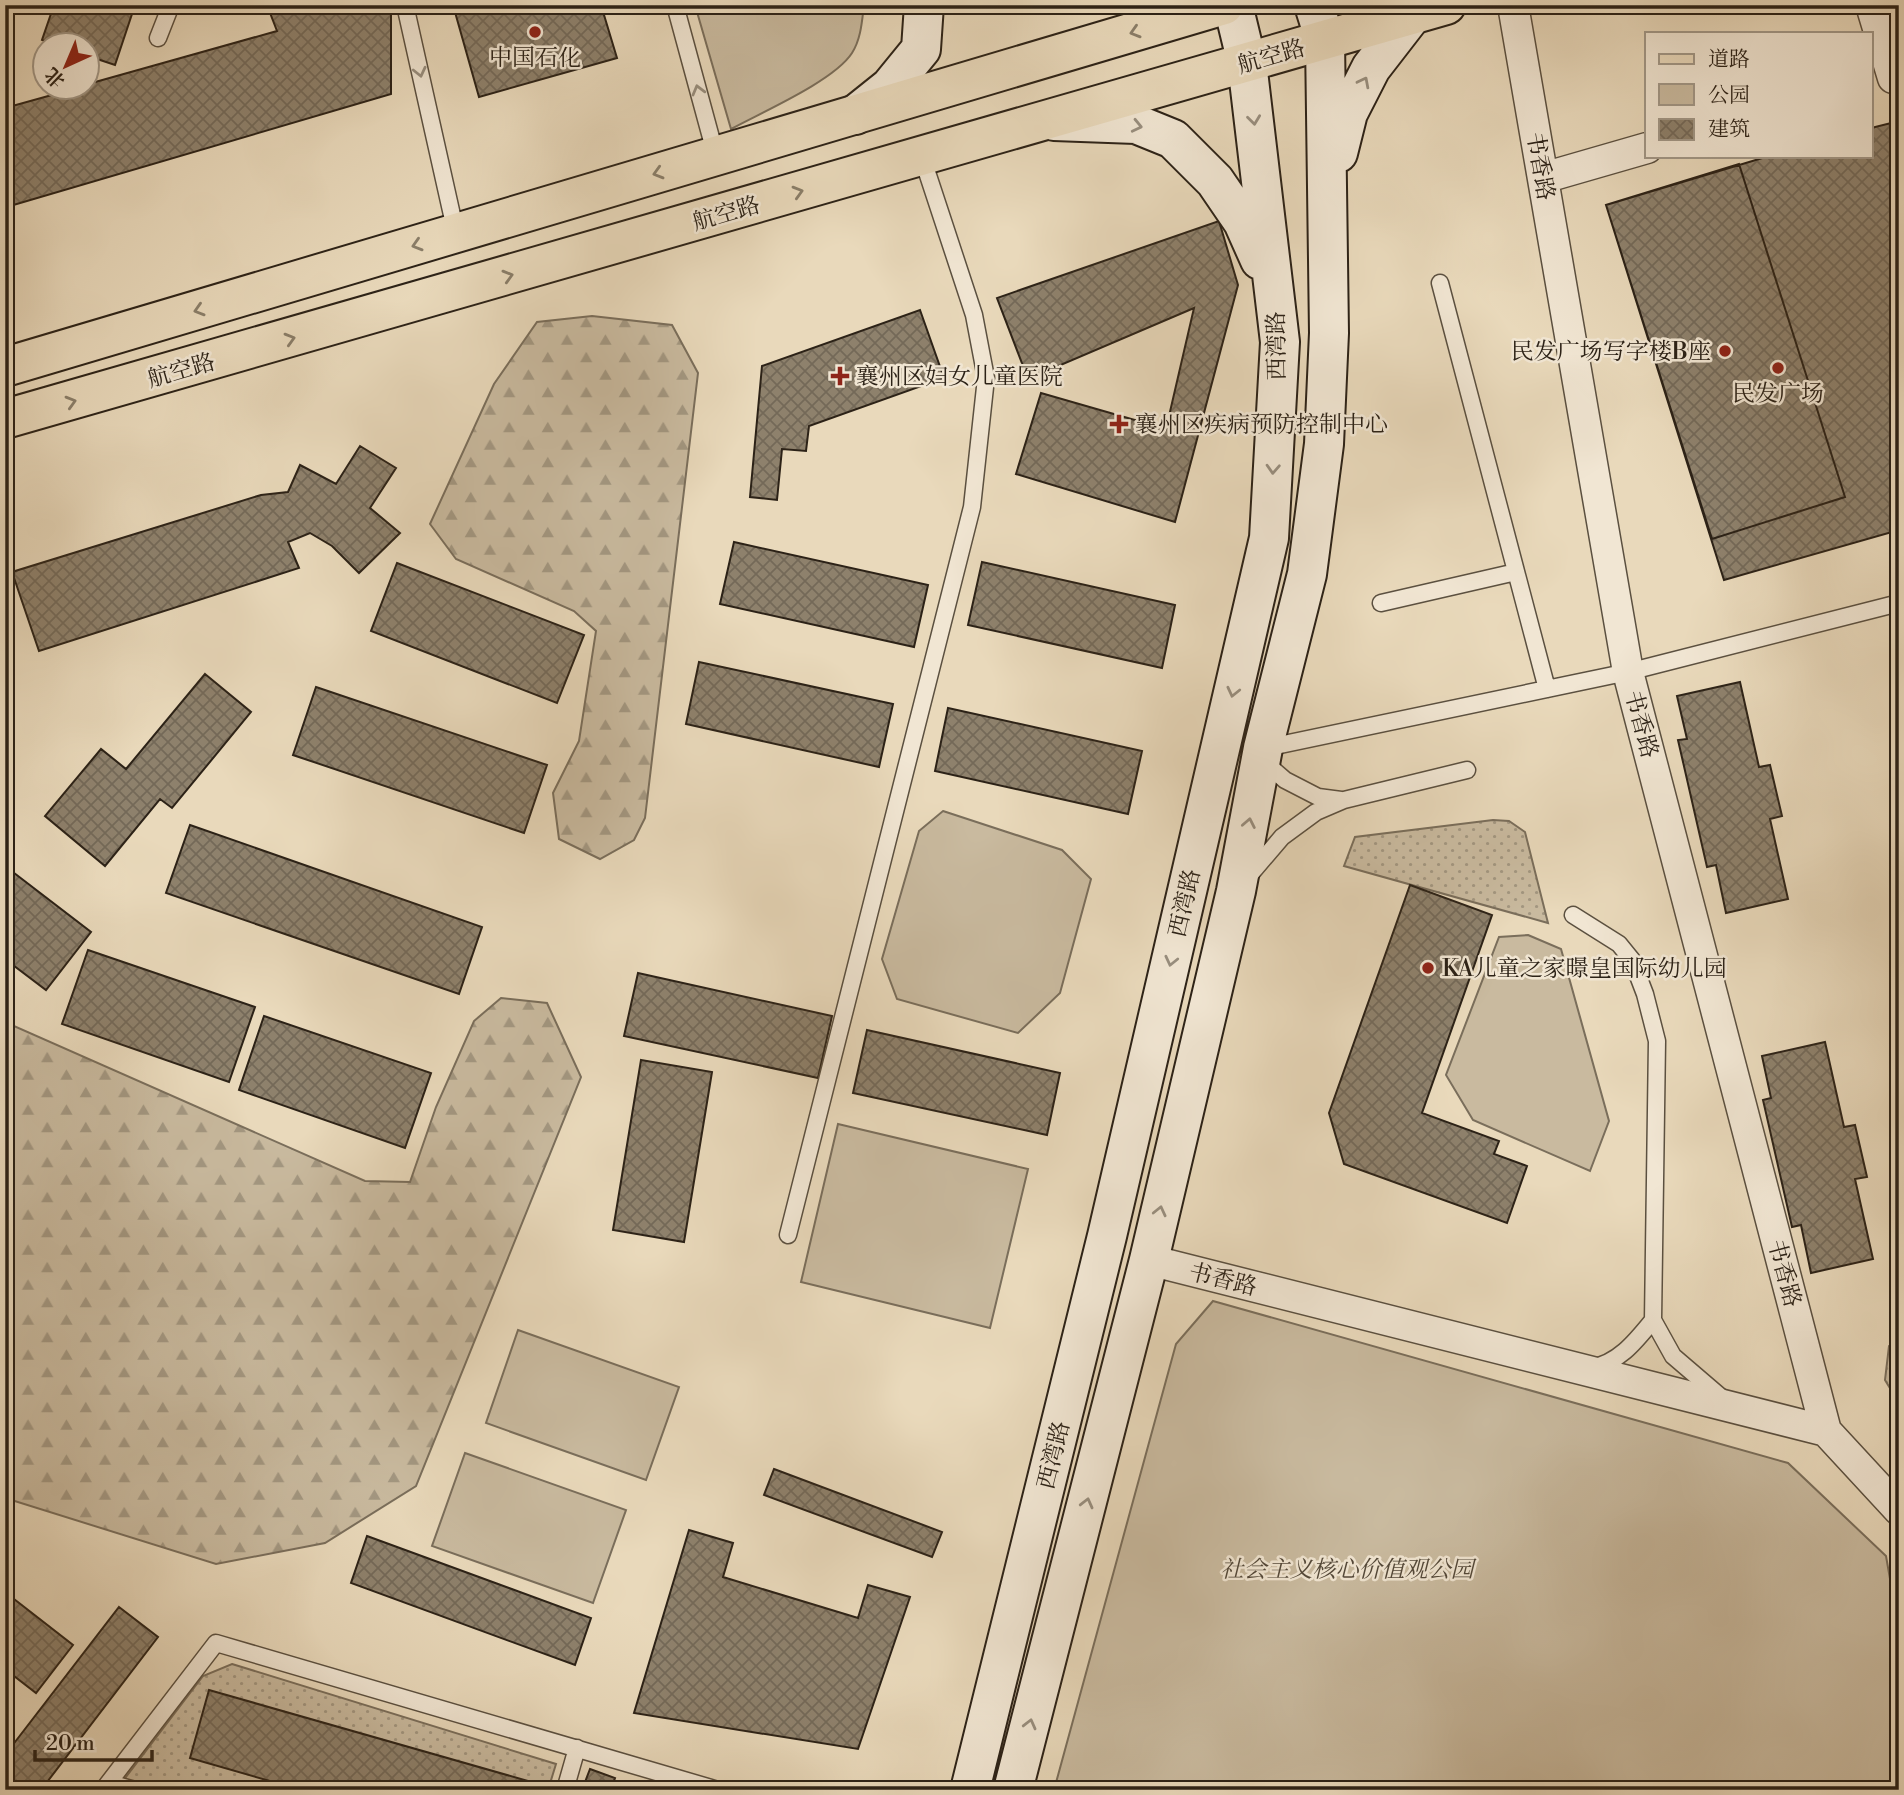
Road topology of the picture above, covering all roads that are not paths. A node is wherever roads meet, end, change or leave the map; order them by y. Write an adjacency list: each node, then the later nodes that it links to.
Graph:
1 (171, 5): 11 (lane)
2 (405, 5): 21 (lane, one-way to 21)
3 (675, 5): 17 (lane, one-way to 3)
4 (924, 5): 14 (main road)
5 (1224, 5): 14 (main road, one-way to 14)
6 (1233, 5): 12 (main road, 西湾路)
7 (1513, 5): 19 (street, 书香路)
8 (1871, 5): 13 (street)
9 (1429, 10): 10 (main road, 航空路); 20 (main road, one-way to 9)
10 (1319, 23): 12 (main road, 航空路); 20 (main road, 西湾路)
11 (158, 38)
12 (1247, 63): 15 (main road, 航空路); 23 (main road, 西湾路, one-way to 23)
13 (1888, 79)
14 (855, 115): 17 (main road)
15 (1045, 121): 18 (main road, 航空路); 23 (main road, one-way to 23)
16 (1645, 149): 19 (street)
17 (716, 156): 21 (main road, one-way to 21)
18 (922, 156): 25 (main road, 航空路, one-way to 18); 36 (lane)
19 (1543, 178): 29 (street, 书香路)
20 (1327, 192): 31 (main road, 西湾路)
21 (456, 233): 24 (main road, one-way to 24)
22 (1440, 284): 26 (lane)
23 (1274, 291): 48 (main road, 西湾路, one-way to 48)
24 (5, 367)
25 (5, 419)
26 (1516, 572): 27 (lane); 30 (lane)
27 (1381, 603)
28 (1899, 603): 29 (lane)
29 (1628, 672): 30 (lane); 41 (street, 书香路)
30 (1547, 689): 31 (lane)
31 (1262, 754): 33 (lane); 34 (main road, 西湾路, one-way to 31)
32 (1467, 770): 33 (lane)
33 (1343, 800): 34 (lane)
34 (1236, 891): 37 (main road, 西湾路, one-way to 34)
35 (1573, 915): 38 (lane)
36 (788, 1235)
37 (1149, 1260): 39 (street, 书香路); 49 (main road, 西湾路, one-way to 37)
38 (1653, 1320): 39 (lane); 40 (lane)
39 (1579, 1370): 40 (street, 书香路)
40 (1735, 1409): 41 (street, 书香路)
41 (1826, 1431): 42 (street, 书香路)
42 (1899, 1510)
43 (577, 1748): 44 (lane); 46 (lane); 47 (lane)
44 (106, 1786): 45 (lane)
45 (135, 1790)
46 (565, 1790)
47 (718, 1790)
48 (970, 1790)
49 (1013, 1790)

